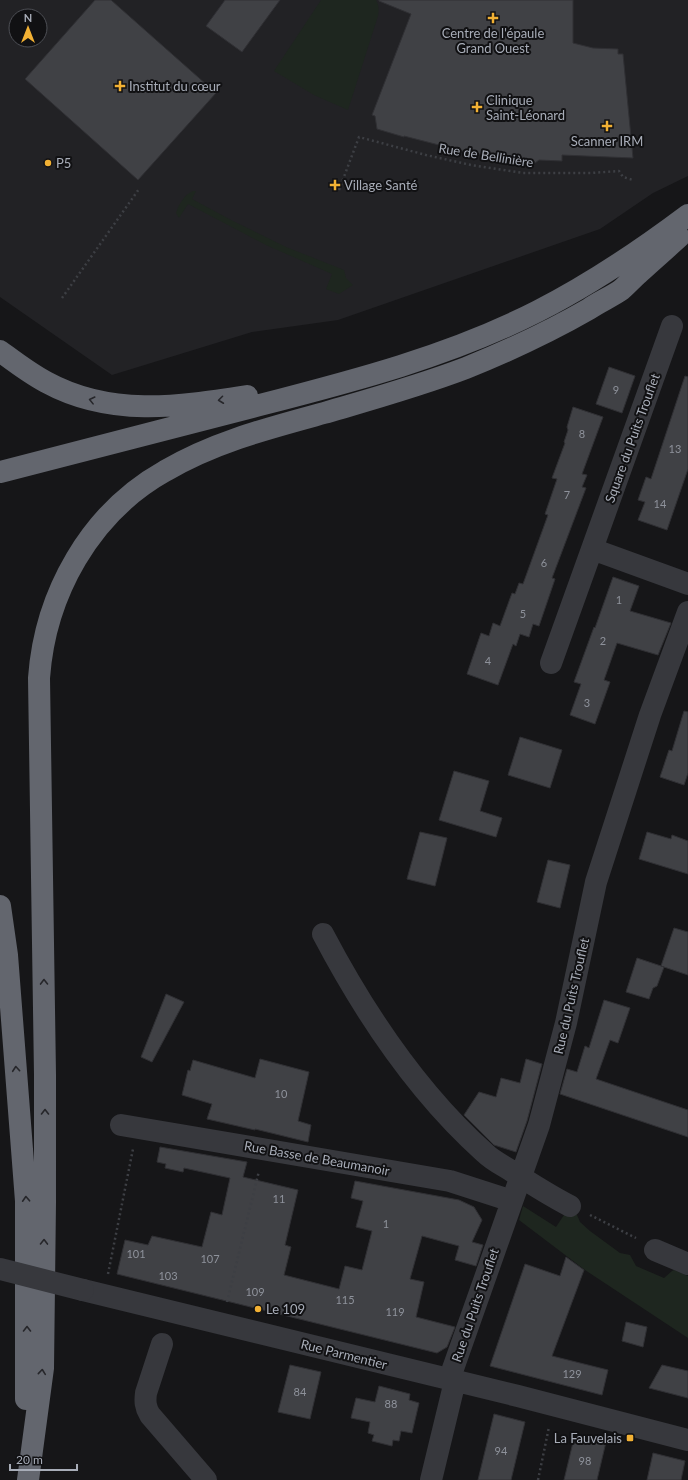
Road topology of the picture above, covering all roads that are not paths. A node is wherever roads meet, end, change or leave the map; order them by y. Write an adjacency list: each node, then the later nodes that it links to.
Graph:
1 (688, 215): 3 (highway)
2 (683, 233): 3 (highway); 24 (highway, one-way to 2)
3 (540, 317): 6 (highway); 7 (highway)
4 (672, 326): 8 (street, Square du Puits Trouflet)
5 (0, 351): 6 (highway, one-way to 5)
6 (357, 380): 7 (highway)
7 (3, 479)
8 (592, 549): 9 (street); 11 (street, Square du Puits Trouflet)
9 (688, 584)
10 (688, 612): 15 (street, Rue du Puits Trouflet)
11 (551, 663)
12 (0, 906): 24 (highway, one-way to 12)
13 (323, 934): 15 (street)
14 (121, 1125): 16 (street, Rue Basse de Beaumanoir)
15 (520, 1177): 16 (street, Rue du Puits Trouflet); 17 (street)
16 (512, 1201): 22 (street, Rue du Puits Trouflet)
17 (570, 1206)
18 (655, 1250): 19 (street)
19 (688, 1264)
20 (0, 1269): 22 (street, Rue Parmentier, bridge)
21 (162, 1344): 25 (street)
22 (452, 1380): 23 (street, Rue Parmentier); 26 (street, Rue du Puits Trouflet)
23 (688, 1440)
24 (26, 1480)
25 (206, 1480)
26 (430, 1480)

